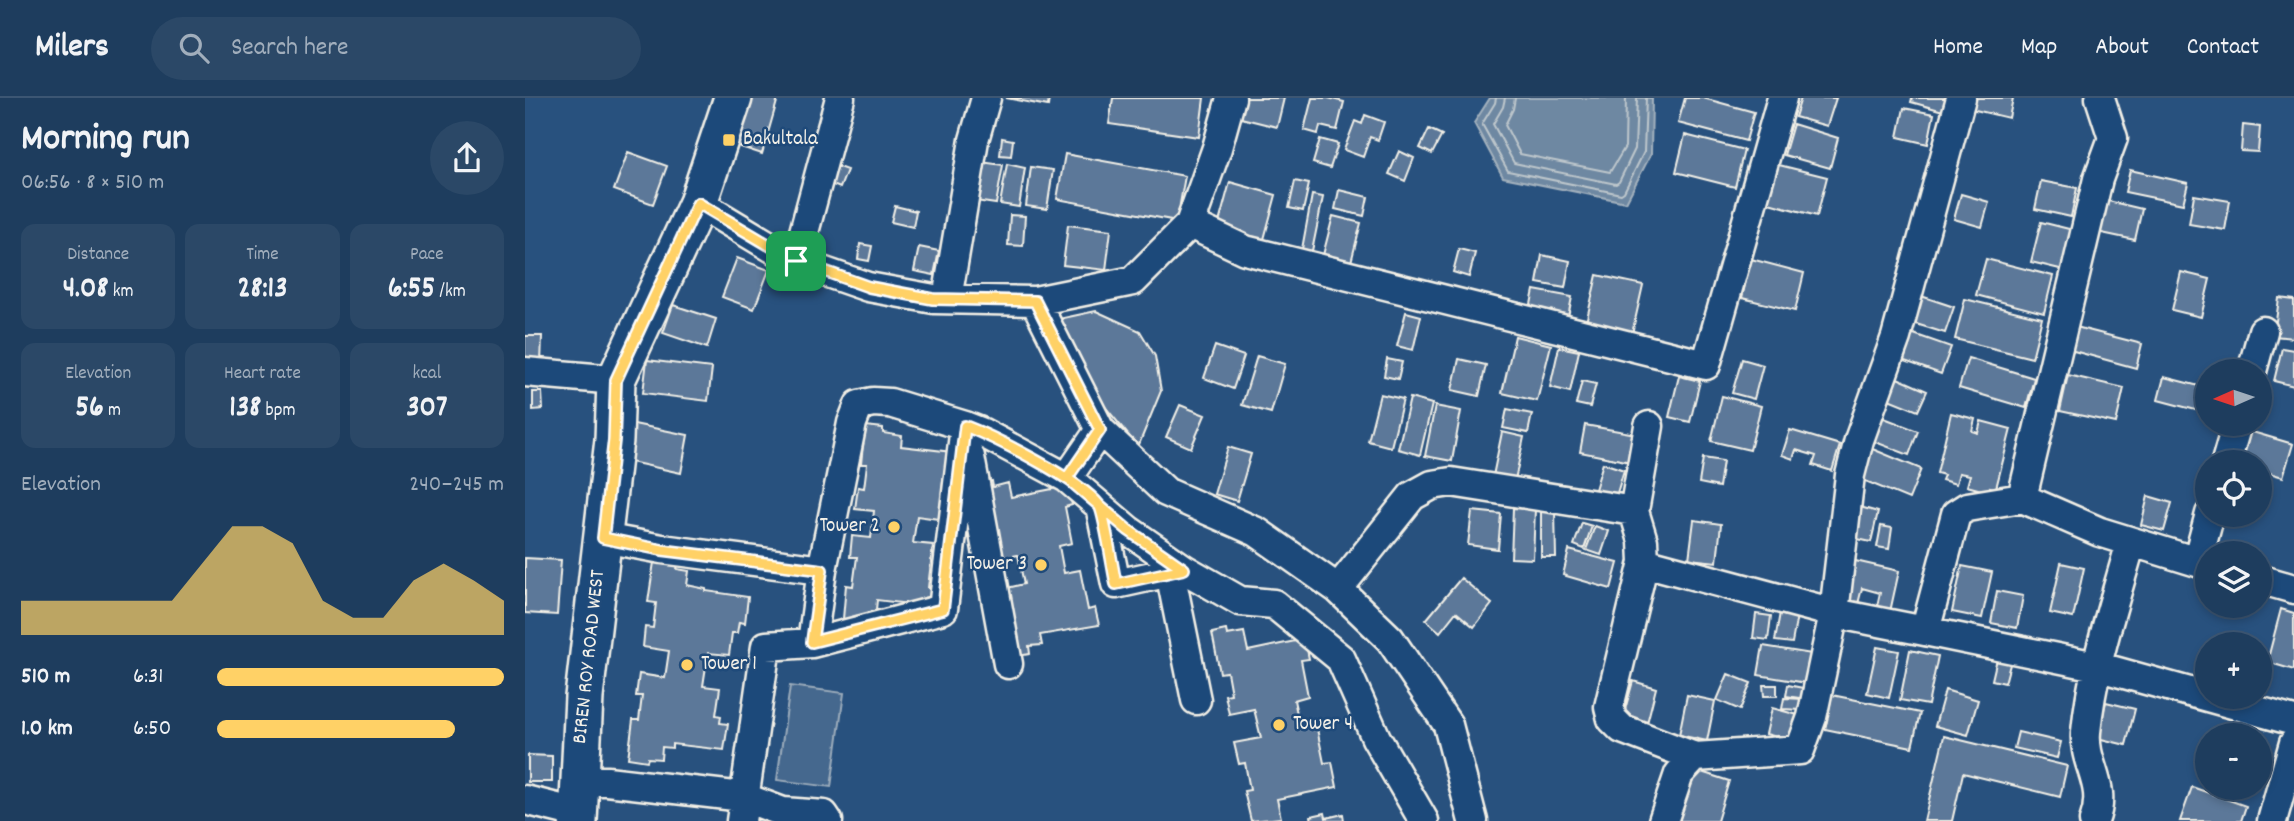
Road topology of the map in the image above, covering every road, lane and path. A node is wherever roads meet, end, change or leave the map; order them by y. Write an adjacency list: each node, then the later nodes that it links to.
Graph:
1 (733, 98): 8 (main road, BIREN ROY ROAD WEST)
2 (840, 98): 10 (street)
3 (986, 98): 11 (street)
4 (1231, 98): 9 (street)
5 (1782, 98): 9 (street)
6 (1961, 98): 33 (street)
7 (2100, 98): 21 (street)
8 (698, 203): 10 (street); 16 (main road, BIREN ROY ROAD WEST)
9 (1190, 224): 12 (street)
10 (796, 261): 11 (street)
11 (947, 299): 12 (street)
12 (1035, 301): 19 (street)
13 (2263, 331): 14 (street)
14 (2255, 359)
15 (525, 372): 16 (street)
16 (616, 380): 24 (main road, BIREN ROY ROAD WEST)
17 (965, 426): 20 (street); 28 (street); 35 (street); 36 (street)
18 (1650, 426): 23 (street)
19 (1100, 430): 20 (street); 31 (street)
20 (1067, 478): 22 (street)
21 (2022, 498): 25 (street); 34 (street)
22 (1100, 506): 29 (street); 29 (street)
23 (1635, 511): 26 (street); 31 (street)
24 (603, 538): 28 (street); 43 (main road, BIREN ROY ROAD WEST)
25 (2131, 542): 27 (street); 37 (street)
26 (1644, 562): 33 (street); 41 (street)
27 (2195, 562)
28 (822, 570): 35 (street)
29 (1177, 570): 38 (street); 46 (street)
30 (2272, 583): 32 (street)
31 (1338, 589): 47 (street)
32 (2294, 589)
33 (1834, 613): 34 (street); 41 (street)
34 (1925, 631): 37 (street)
35 (812, 642): 44 (street)
36 (1008, 664)
37 (2096, 666): 39 (street); 49 (street)
38 (1196, 700)
39 (2294, 721)
40 (2294, 743): 50 (street)
41 (1695, 757): 48 (street)
42 (525, 800): 43 (street)
43 (578, 805): 44 (street)
44 (742, 809): 45 (street)
45 (828, 821)
46 (1425, 821)
47 (1473, 821)
48 (1663, 821)
49 (2094, 821)
50 (2272, 821)

